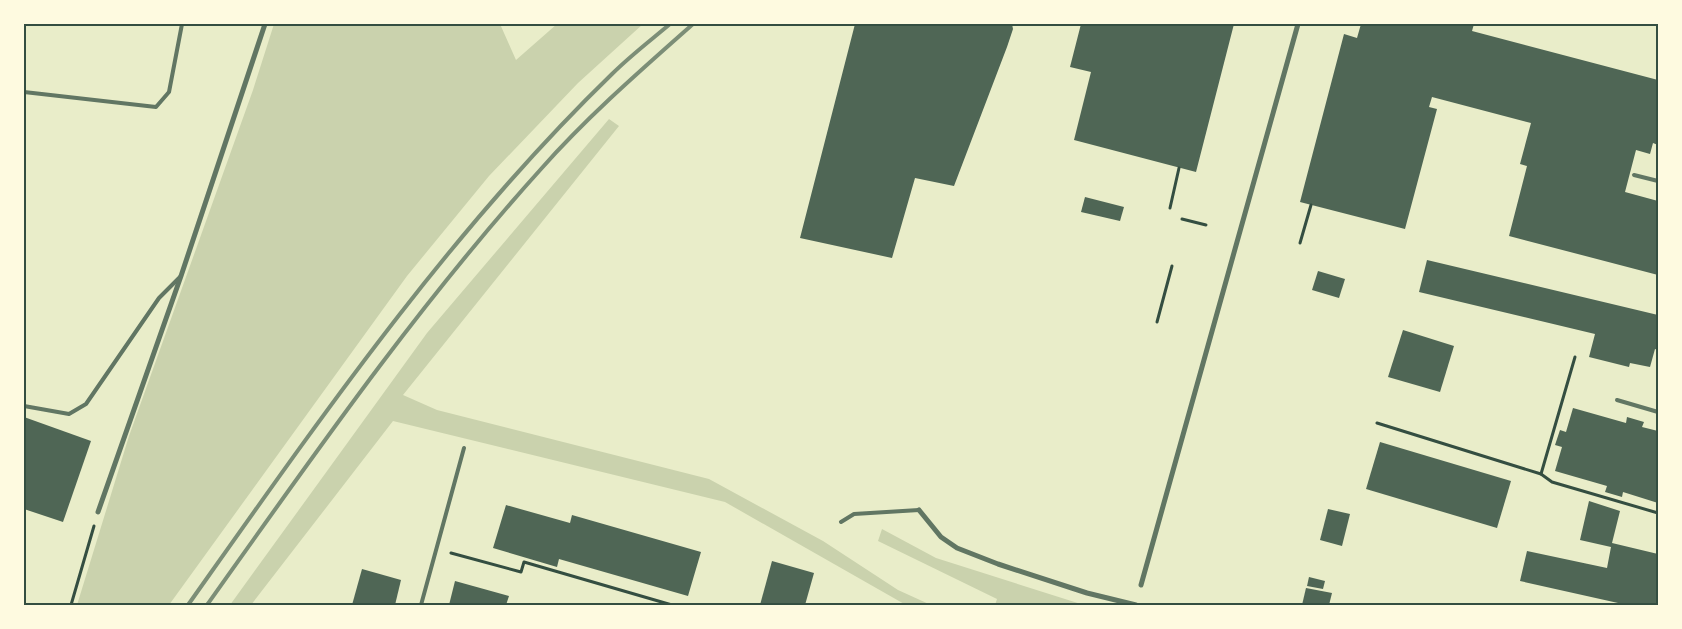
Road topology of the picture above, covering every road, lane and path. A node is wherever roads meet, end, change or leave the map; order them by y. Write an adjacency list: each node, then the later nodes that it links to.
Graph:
1 (182, 24): 4 (lane)
2 (265, 24): 14 (street)
3 (1298, 24): 28 (street)
4 (24, 92)
5 (1179, 168): 9 (path)
6 (1634, 175): 7 (lane)
7 (1658, 181)
8 (1311, 205): 12 (path)
9 (1170, 208)
10 (1182, 219): 11 (path)
11 (1206, 225)
12 (1300, 242)
13 (1172, 266): 15 (path)
14 (181, 276): 18 (lane); 24 (street)
15 (1158, 322)
16 (1575, 357): 22 (path)
17 (1617, 400): 19 (lane)
18 (24, 406)
19 (1658, 412)
20 (1377, 423): 22 (path)
21 (464, 448): 27 (lane)
22 (1541, 474): 25 (path)
23 (919, 510): 26 (lane); 32 (street)
24 (98, 512): 29 (path)
25 (1658, 513)
26 (841, 522)
27 (436, 549): 30 (lane); 31 (path)
28 (1141, 585)
29 (71, 605)
30 (421, 605)
31 (672, 605)
32 (1136, 605)

